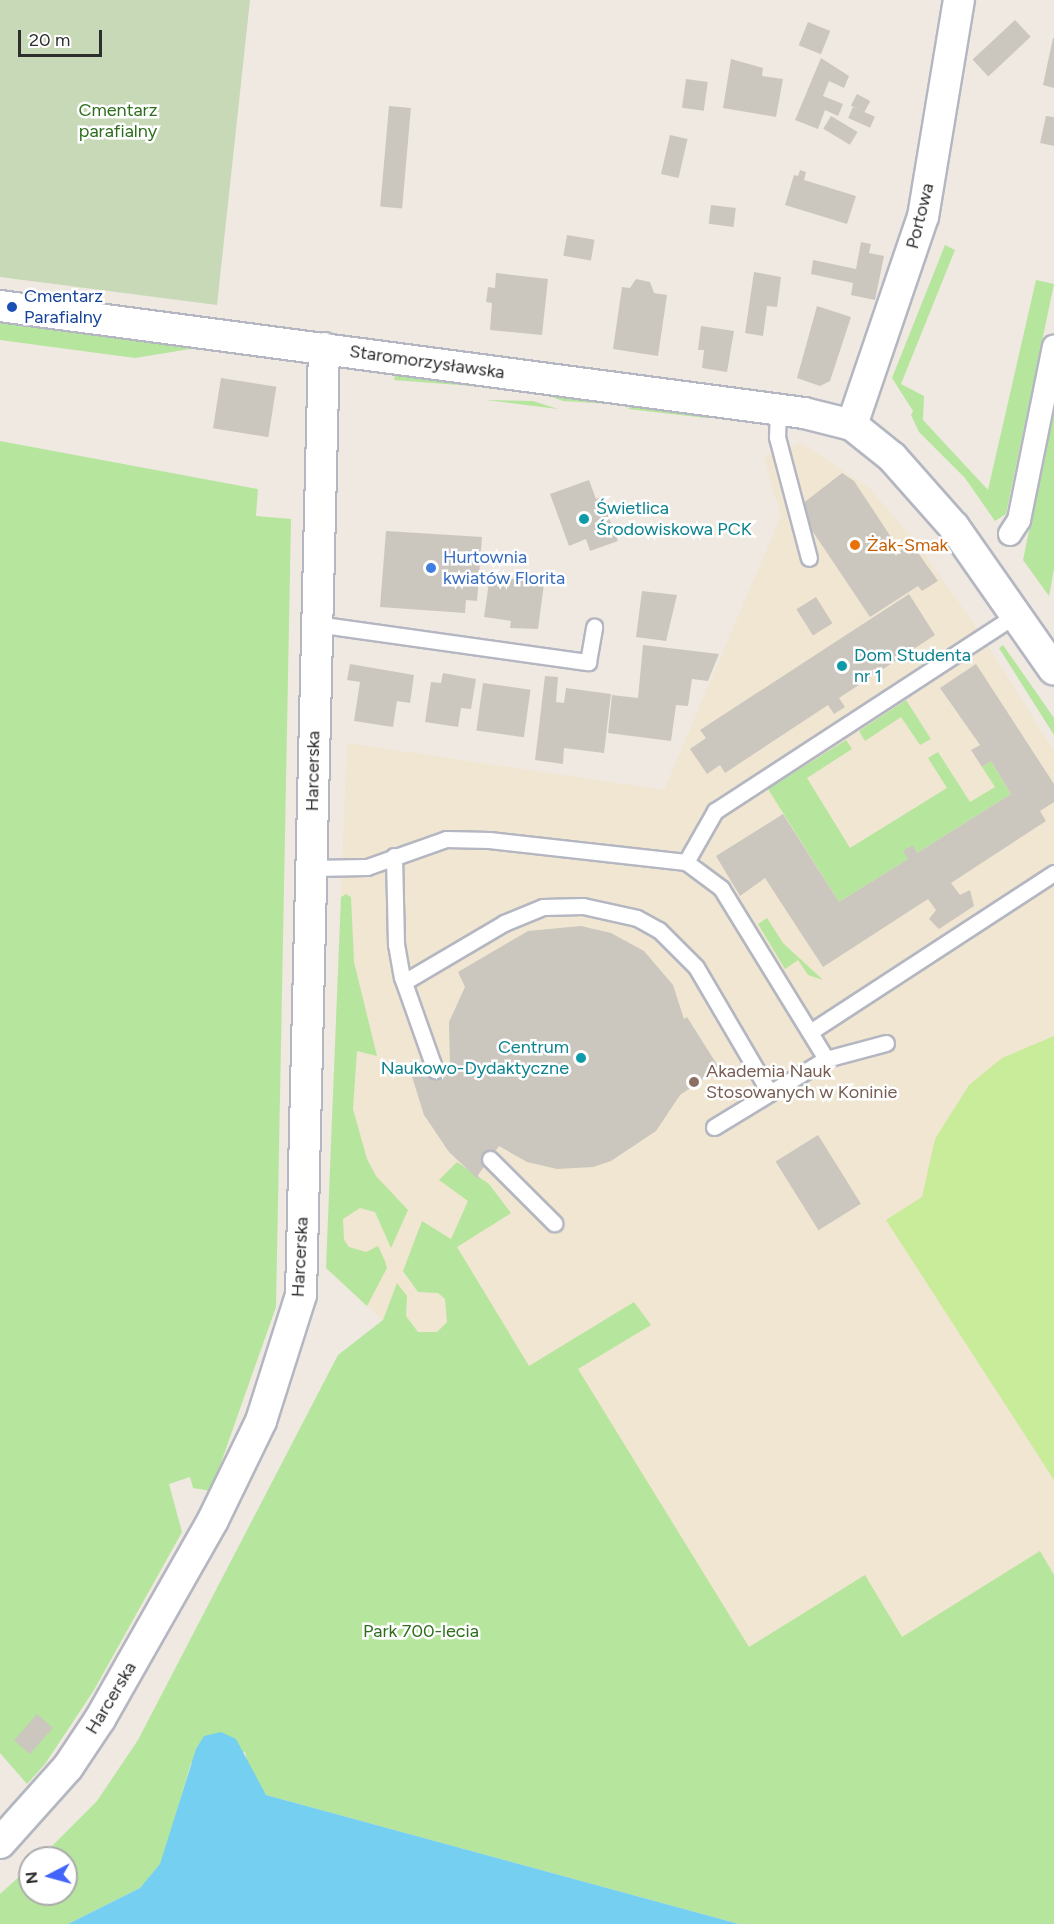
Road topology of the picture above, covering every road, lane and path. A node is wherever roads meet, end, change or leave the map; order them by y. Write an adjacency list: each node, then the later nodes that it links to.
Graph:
1 (959, 0): 6 (street, Portowa)
2 (0, 306): 4 (street, Staromorzysławska)
3 (1054, 347): 7 (street)
4 (324, 348): 5 (street, Staromorzysławska); 10 (street, Harcerska)
5 (778, 410): 6 (street, Staromorzysławska); 8 (lane)
6 (852, 425): 9 (street)
7 (1010, 534)
8 (809, 558)
9 (1017, 614): 12 (street); 14 (lane)
10 (316, 624): 11 (lane); 15 (street, Harcerska)
11 (594, 627)
12 (1054, 670)
13 (394, 856): 14 (lane); 15 (lane); 17 (lane)
14 (686, 862): 18 (lane)
15 (310, 868): 26 (street, Harcerska)
16 (1054, 873): 18 (lane)
17 (404, 982): 21 (lane); 22 (lane)
18 (810, 1032): 20 (lane)
19 (886, 1042): 20 (lane)
20 (826, 1059): 22 (lane)
21 (435, 1070)
22 (770, 1093): 23 (lane)
23 (714, 1127)
24 (490, 1159): 25 (lane)
25 (554, 1223)
26 (0, 1843)

